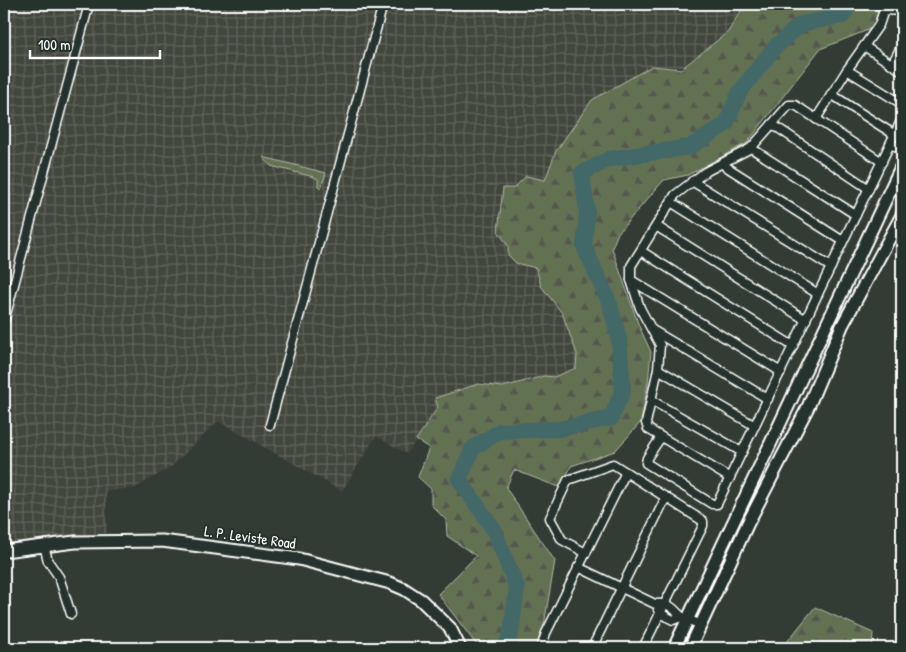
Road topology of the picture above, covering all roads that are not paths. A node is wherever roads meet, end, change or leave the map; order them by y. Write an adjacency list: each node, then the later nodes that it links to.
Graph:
1 (89, 4): 34 (street)
2 (383, 4): 41 (street)
3 (885, 7): 4 (street); 6 (street)
4 (902, 11)
5 (902, 33): 7 (street)
6 (864, 46): 7 (street); 8 (street)
7 (892, 64): 9 (street)
8 (847, 70): 10 (street); 11 (street)
9 (902, 71)
10 (831, 94): 12 (street); 15 (street)
11 (902, 104)
12 (816, 119): 14 (street); 19 (street)
13 (902, 119): 15 (street)
14 (772, 124): 17 (street); 23 (street)
15 (893, 139): 16 (street); 18 (street); 19 (street)
16 (902, 142)
17 (751, 148): 20 (street); 25 (street)
18 (902, 149)
19 (882, 162): 23 (street)
20 (722, 164): 22 (street); 28 (street)
21 (902, 166): 57 (street)
22 (692, 181): 24 (street); 30 (street)
23 (869, 189): 25 (street)
24 (671, 202): 27 (street); 32 (street)
25 (856, 214): 28 (street)
26 (902, 215): 58 (street)
27 (656, 226): 29 (street); 33 (street)
28 (844, 242): 30 (street)
29 (641, 251): 31 (street); 36 (street)
30 (831, 267): 32 (street)
31 (631, 280): 35 (street); 38 (street)
32 (818, 294): 33 (street)
33 (806, 320): 36 (street)
34 (4, 322)
35 (652, 330): 37 (street); 39 (street)
36 (793, 346): 38 (street)
37 (658, 369): 40 (street); 42 (street)
38 (780, 372): 39 (street)
39 (768, 399): 42 (street)
40 (651, 400): 43 (street); 44 (street)
41 (270, 425)
42 (755, 426): 44 (street)
43 (661, 437): 46 (street); 46 (street)
44 (742, 452): 46 (street)
45 (626, 472): 47 (street); 50 (street); 50 (street)
46 (730, 478)
47 (666, 497): 52 (street); 54 (street)
48 (44, 545): 49 (street, L. P. Leviste Road); 56 (street); 59 (street, L. P. Leviste Road)
49 (4, 551)
50 (586, 552): 51 (street)
51 (578, 567): 52 (street); 60 (street)
52 (622, 588): 53 (street); 61 (street)
53 (655, 604): 54 (street); 55 (street)
54 (664, 604): 55 (street); 57 (street)
55 (660, 613): 57 (street); 62 (street)
56 (72, 614)
57 (684, 618): 58 (street); 63 (street)
58 (701, 625): 64 (street)
59 (460, 648)
60 (541, 648)
61 (592, 648)
62 (643, 648)
63 (674, 648)
64 (690, 648)

